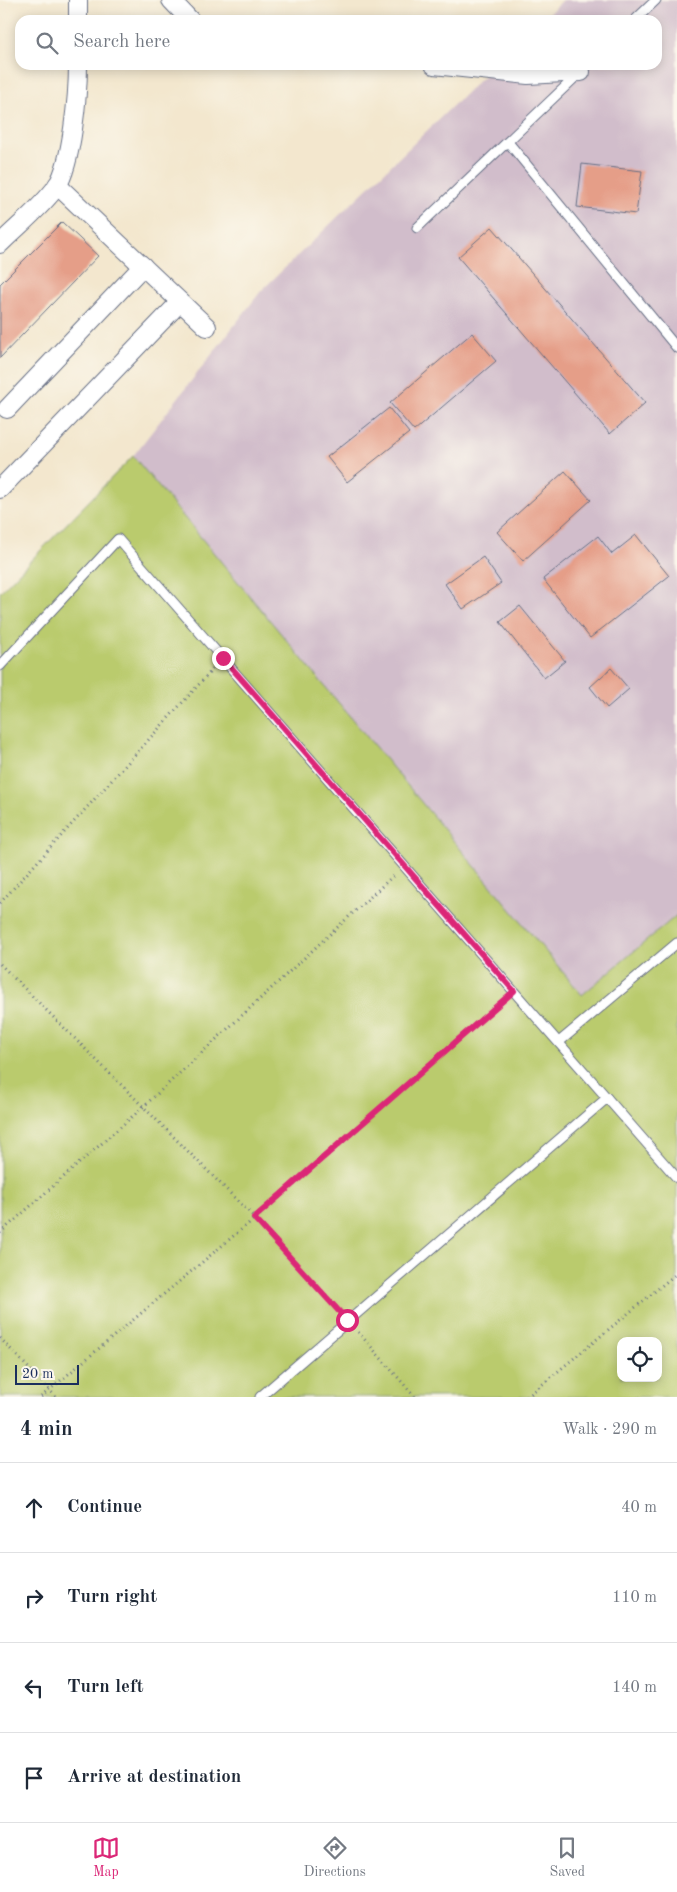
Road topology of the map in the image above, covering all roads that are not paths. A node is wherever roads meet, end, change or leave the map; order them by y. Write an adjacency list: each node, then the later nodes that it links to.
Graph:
1 (78, 0): 4 (street)
2 (171, 0): 5 (street)
3 (656, 0): 6 (lane)
4 (78, 15)
5 (185, 15)
6 (640, 15)
7 (78, 70): 12 (street)
8 (477, 70): 9 (street)
9 (570, 70)
10 (582, 70): 11 (lane)
11 (508, 142): 13 (lane); 18 (lane)
12 (57, 186): 14 (street); 15 (street)
13 (416, 228)
14 (0, 244)
15 (143, 266): 16 (street); 19 (street)
16 (180, 302): 17 (street); 20 (street)
17 (207, 327)
18 (677, 348)
19 (7, 408)
20 (0, 489)
21 (0, 666): 23 (lane)
22 (677, 942): 23 (lane)
23 (558, 1042): 24 (lane)
24 (607, 1098): 25 (lane); 26 (lane)
25 (677, 1178)
26 (260, 1397)

